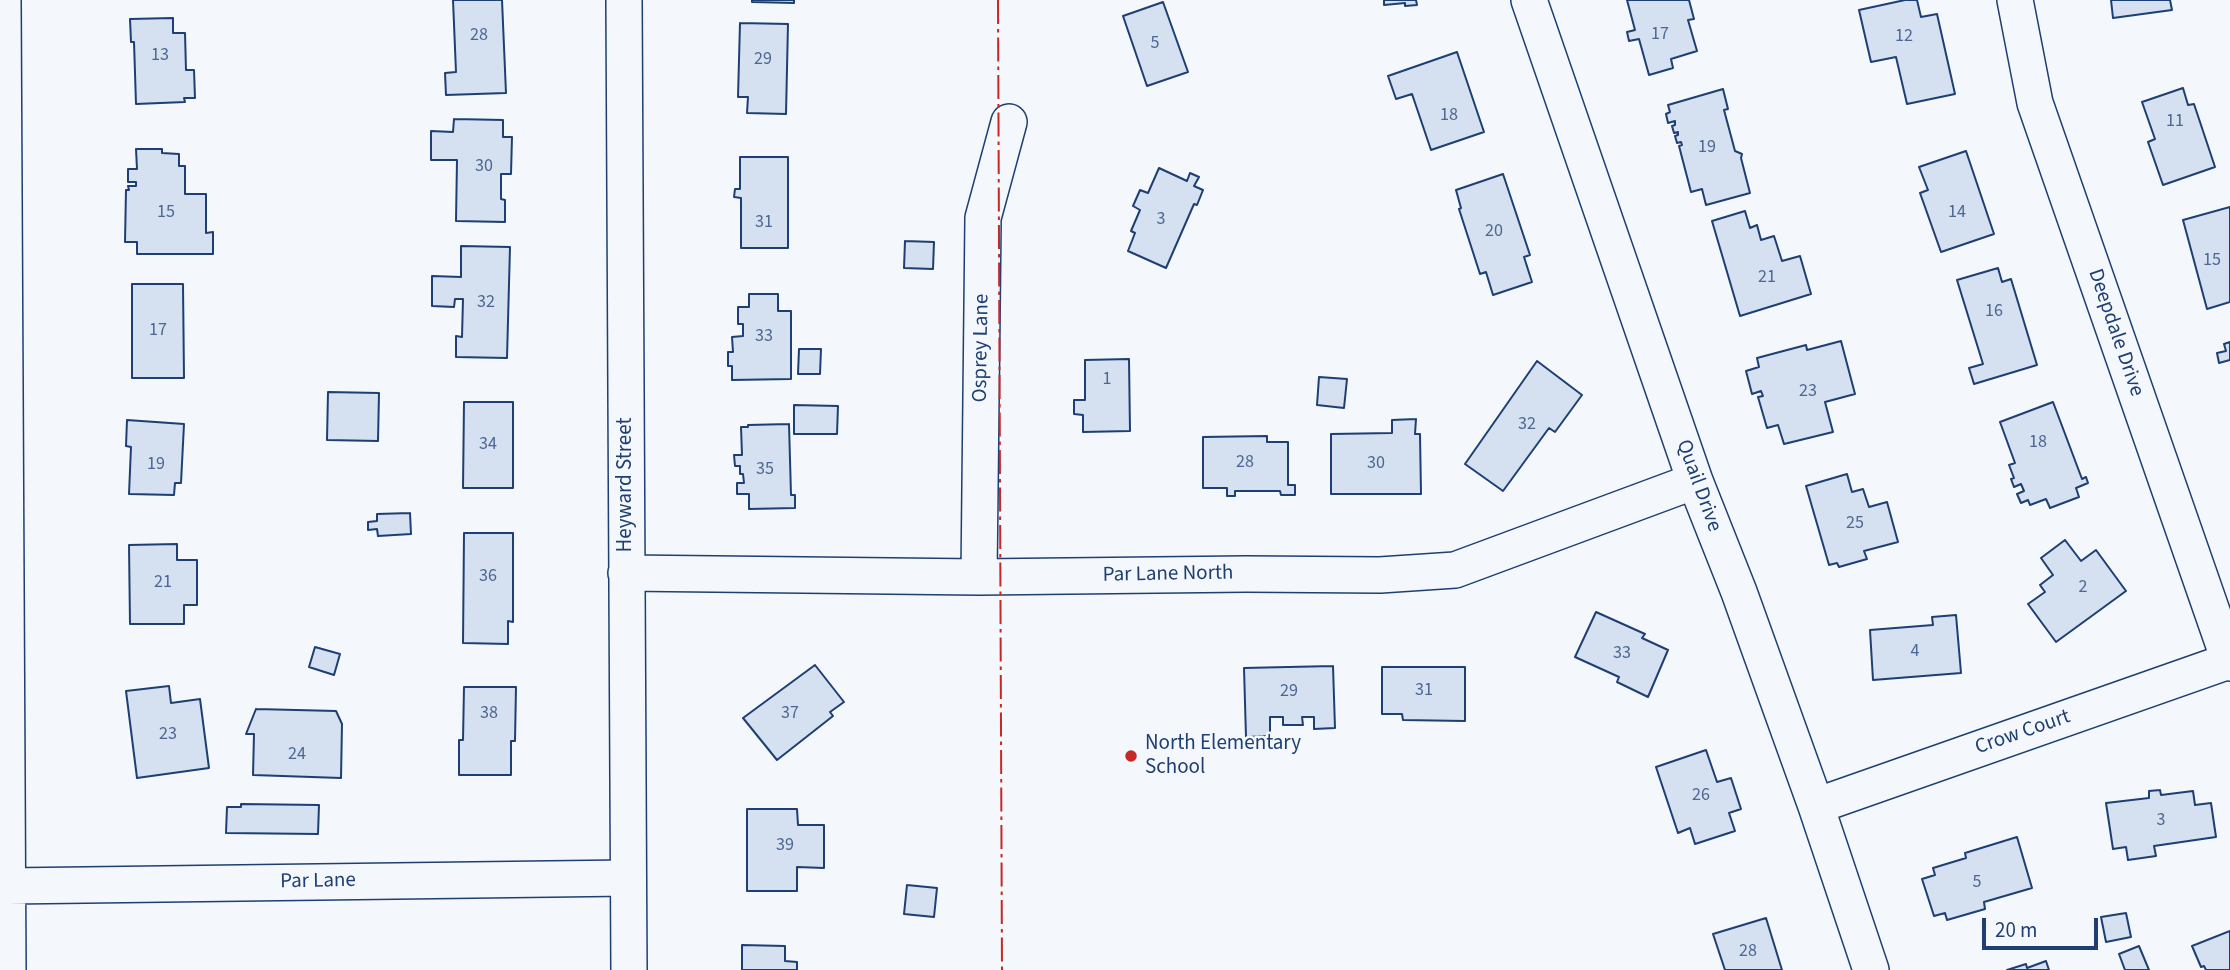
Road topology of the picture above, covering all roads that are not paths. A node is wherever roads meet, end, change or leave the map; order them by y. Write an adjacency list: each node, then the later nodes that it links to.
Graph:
1 (3, 0): 12 (street)
2 (624, 0): 7 (street, Heyward Street)
3 (1529, 0): 6 (street, Quail Drive)
4 (2015, 0): 9 (street, Deepdale Drive)
5 (1009, 121): 8 (street, Osprey Lane)
6 (1695, 481): 8 (street, Par Lane North); 10 (street, Quail Drive)
7 (626, 573): 8 (street, Par Lane North); 11 (street, Heyward Street)
8 (979, 577)
9 (2230, 662): 10 (street, Crow Court)
10 (1816, 806): 15 (street, Quail Drive)
11 (628, 878): 12 (street, Par Lane); 14 (street, Heyward Street)
12 (8, 886): 13 (street)
13 (8, 970)
14 (629, 970)
15 (1871, 970)

